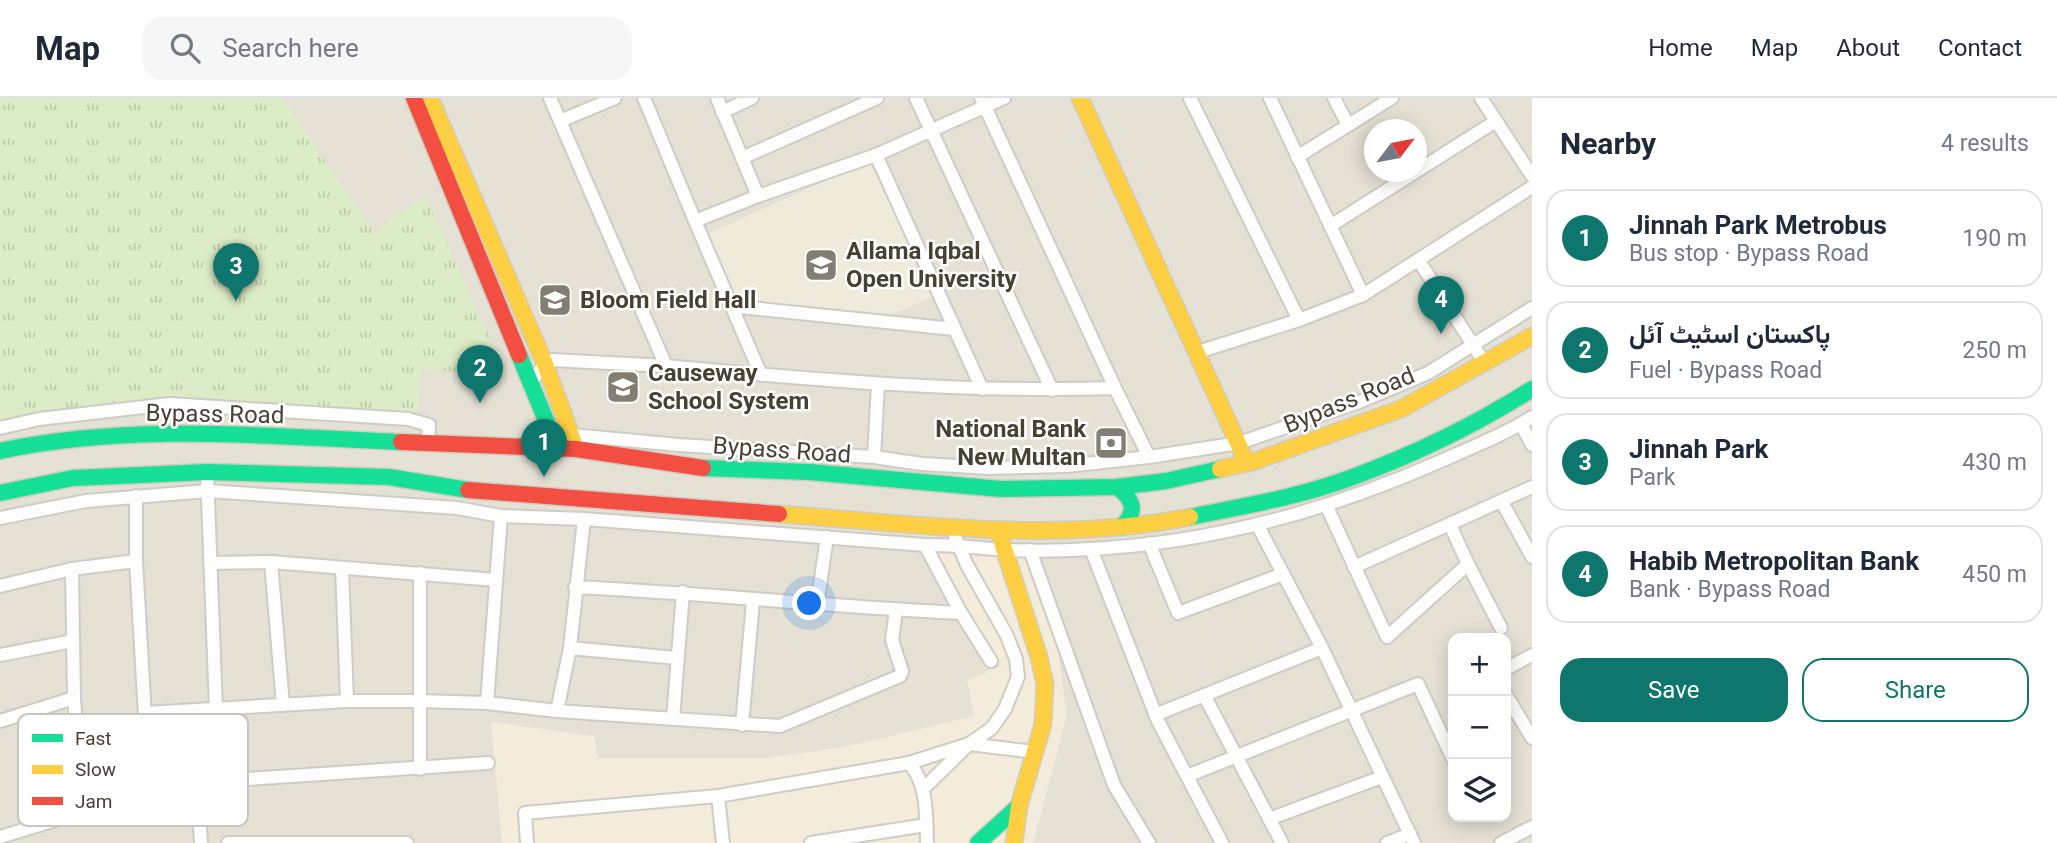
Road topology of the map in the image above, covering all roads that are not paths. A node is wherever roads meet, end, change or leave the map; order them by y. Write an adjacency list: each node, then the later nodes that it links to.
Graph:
1 (414, 98): 44 (main road)
2 (430, 98): 41 (main road)
3 (550, 98): 19 (street)
4 (615, 98): 19 (street)
5 (644, 98): 29 (street)
6 (717, 98): 18 (street)
7 (752, 98): 18 (street)
8 (877, 98): 25 (street)
9 (916, 98): 22 (street)
10 (1004, 98): 17 (street)
11 (1080, 98): 39 (main road)
12 (1190, 98): 35 (street)
13 (1270, 98): 24 (street)
14 (1334, 98): 21 (street)
15 (1392, 98): 21 (street)
16 (1481, 98): 20 (street)
17 (983, 102): 22 (street); 46 (street)
18 (722, 112): 25 (street)
19 (560, 121): 42 (street)
20 (1496, 121): 26 (street); 30 (street)
21 (1348, 125): 24 (street)
22 (932, 131): 23 (street); 49 (street)
23 (876, 155): 28 (street); 36 (street)
24 (1297, 157): 30 (street)
25 (742, 158): 28 (street)
26 (1532, 176)
27 (1532, 187): 31 (street)
28 (758, 196): 29 (street)
29 (695, 220): 33 (street)
30 (1330, 226): 32 (street)
31 (1419, 261): 32 (street); 38 (street)
32 (1363, 295): 35 (street)
33 (731, 306): 36 (street); 43 (street)
34 (1532, 308): 38 (street)
35 (1299, 320): 39 (street)
36 (954, 329): 47 (street)
37 (1532, 336): 40 (main road, Bypass Road)
38 (1474, 346): 40 (street); 55 (street)
39 (1198, 352): 55 (main road)
40 (1484, 362): 60 (main road, Bypass Road)
41 (545, 364): 42 (street); 44 (street); 54 (main road)
42 (666, 366): 43 (street)
43 (761, 375): 45 (street)
44 (531, 382): 52 (main road)
45 (878, 384): 47 (street); 58 (street)
46 (1115, 388): 49 (street); 59 (street)
47 (982, 389): 49 (street)
48 (1532, 389): 74 (main road)
49 (1052, 390)
50 (1527, 420): 56 (street); 70 (street)
51 (0, 428): 53 (street)
52 (554, 440): 53 (main road, Bypass Road); 54 (main road, Bypass Road)
53 (428, 442): 57 (main road, Bypass Road)
54 (574, 442): 58 (street); 63 (main road, Bypass Road)
55 (1239, 443): 59 (street); 60 (main road)
56 (1532, 445)
57 (0, 451)
58 (874, 457): 59 (street)
59 (1149, 457)
60 (1247, 463): 62 (main road, Bypass Road)
61 (207, 472): 65 (street); 66 (main road); 68 (main road)
62 (1154, 483): 63 (main road, Bypass Road); 74 (main road)
63 (1117, 487): 78 (main road)
64 (1532, 487): 69 (street)
65 (207, 491): 67 (street); 71 (street); 90 (street)
66 (0, 493)
67 (136, 496): 72 (street); 88 (street)
68 (575, 500): 73 (street); 77 (main road)
69 (1502, 502): 75 (street); 87 (street)
70 (1327, 507): 76 (street); 92 (street)
71 (501, 516): 73 (street); 97 (street)
72 (0, 518)
73 (578, 519): 80 (street); 99 (street)
74 (1157, 522): 78 (main road)
75 (1450, 525): 91 (street); 92 (street)
76 (1258, 526): 81 (street); 96 (street)
77 (953, 527): 79 (main road); 82 (street)
78 (1121, 527): 79 (main road)
79 (998, 530): 85 (main road)
80 (827, 537): 83 (street); 102 (street)
81 (1149, 543): 84 (street); 96 (street)
82 (957, 544): 83 (street); 85 (street); 133 (street)
83 (925, 545): 104 (street)
84 (1091, 549): 86 (street); 128 (street)
85 (1004, 550): 86 (street); 135 (main road)
86 (1030, 550): 160 (street)
87 (1532, 557)
88 (136, 561): 94 (street); 124 (street)
89 (271, 562): 90 (street); 93 (street); 120 (street)
90 (211, 563): 121 (street)
91 (1468, 564): 92 (street); 105 (street)
92 (1354, 567)
93 (342, 568): 95 (street); 117 (street)
94 (72, 569): 98 (street); 106 (street)
95 (420, 573): 97 (street); 118 (street)
96 (1283, 574): 108 (street)
97 (496, 580): 119 (street)
98 (0, 586)
99 (575, 587): 100 (street); 107 (street)
100 (683, 592): 101 (street); 111 (street)
101 (753, 601): 102 (street); 131 (street)
102 (817, 605): 103 (street)
103 (896, 610): 104 (street); 131 (street)
104 (961, 613): 112 (street)
105 (1501, 628)
106 (73, 641): 110 (street); 116 (street)
107 (570, 648): 111 (street); 123 (street)
108 (1322, 648): 114 (street); 122 (street)
109 (1532, 655): 113 (street)
110 (0, 656)
111 (676, 658): 129 (street)
112 (991, 661)
113 (1511, 666)
114 (1204, 695): 128 (street); 136 (street)
115 (1507, 696): 132 (street)
116 (74, 698): 125 (street); 126 (street)
117 (347, 701): 118 (street); 120 (street)
118 (419, 701): 119 (street); 139 (street)
119 (487, 703): 123 (street)
120 (284, 705): 121 (street)
121 (216, 709): 124 (street)
122 (1350, 710): 134 (street); 136 (street); 141 (street)
123 (556, 711): 129 (street)
124 (145, 713)
125 (23, 714)
126 (75, 714)
127 (18, 715): 130 (street)
128 (1155, 715): 140 (street)
129 (673, 719): 131 (street)
130 (0, 721)
131 (742, 725)
132 (1532, 738)
133 (969, 744): 135 (street); 138 (street); 143 (street)
134 (1448, 748)
135 (1034, 752): 145 (main road)
136 (1234, 756): 140 (street); 146 (street)
137 (488, 763): 139 (street)
138 (909, 763): 143 (street); 144 (street)
139 (420, 769): 142 (street)
140 (1187, 776): 161 (street)
141 (1382, 777): 146 (street); 151 (street)
142 (248, 779)
143 (923, 789): 147 (street)
144 (718, 796): 154 (street); 155 (street)
145 (1019, 806): 158 (main road); 159 (main road)
146 (1269, 819): 162 (street)
147 (926, 825): 156 (street); 157 (street)
148 (36, 826): 150 (street)
149 (1532, 827): 164 (street)
150 (0, 837)
151 (1412, 839): 163 (street)
152 (228, 843): 153 (street)
153 (407, 843)
154 (527, 843)
155 (723, 843)
156 (811, 843)
157 (928, 843)
158 (978, 843)
159 (1014, 843)
160 (1149, 843)
161 (1222, 843)
162 (1282, 843)
163 (1387, 843)
164 (1501, 843)

